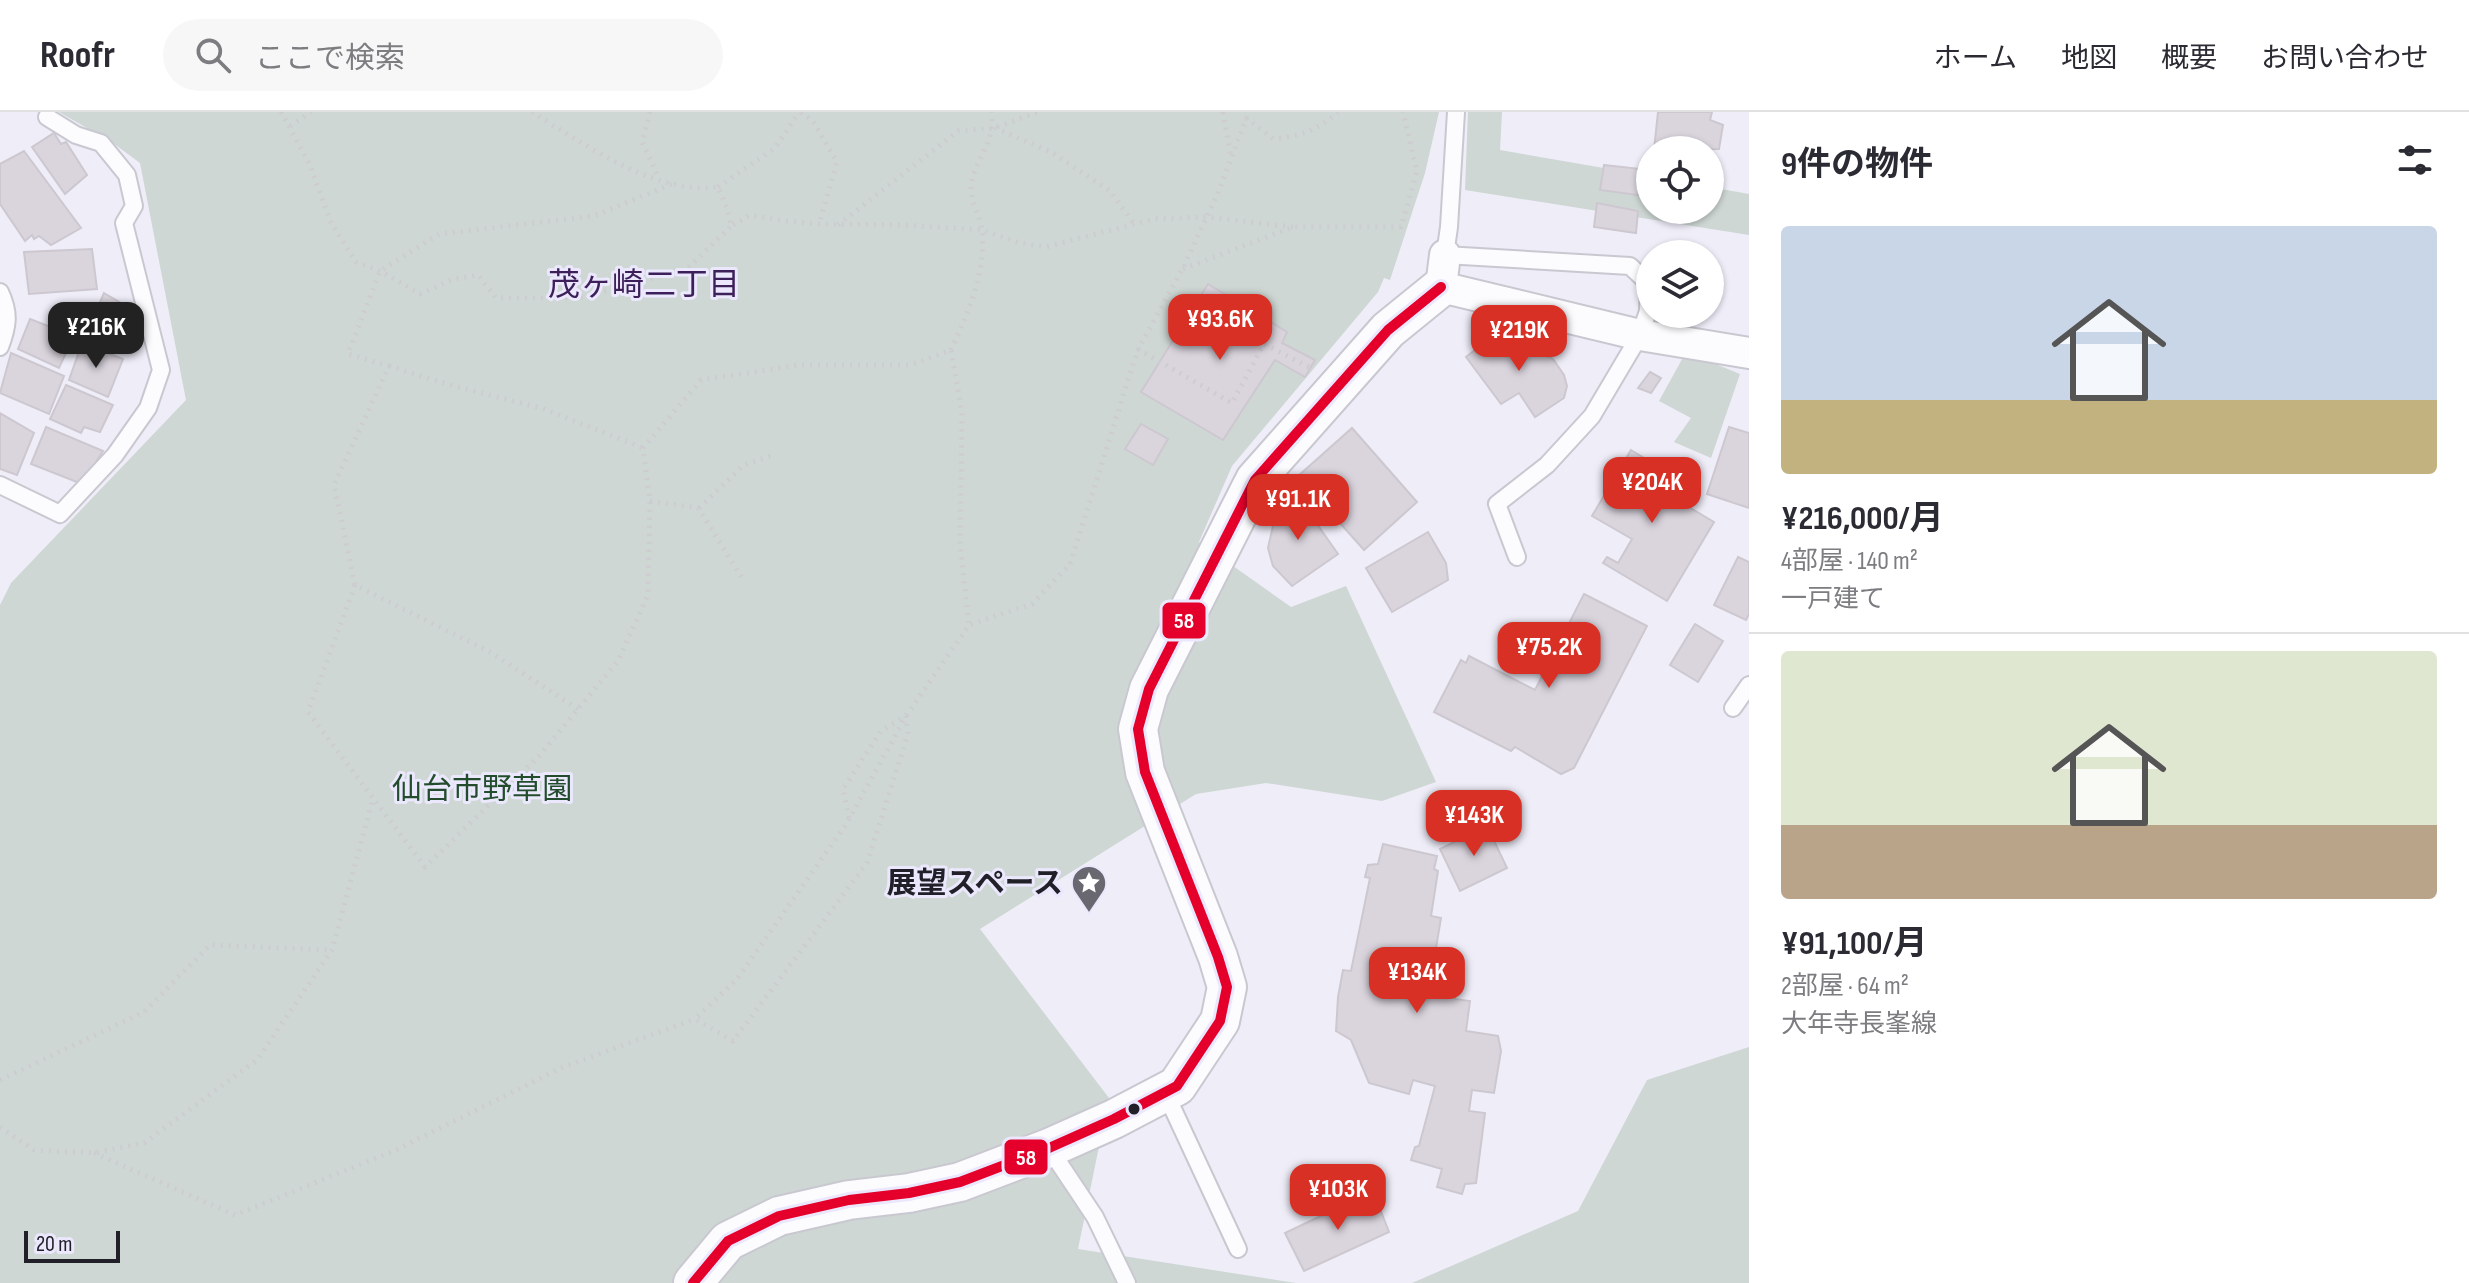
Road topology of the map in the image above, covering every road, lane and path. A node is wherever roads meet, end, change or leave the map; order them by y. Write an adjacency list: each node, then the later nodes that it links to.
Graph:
1 (281, 112): 15 (path)
2 (311, 112): 15 (path)
3 (546, 112): 12 (path)
4 (650, 112): 18 (path)
5 (800, 112): 20 (path); 22 (path)
6 (991, 112): 16 (path)
7 (1038, 112): 16 (path)
8 (1223, 112): 17 (path)
9 (1338, 112): 13 (path)
10 (1403, 112): 26 (path)
11 (1456, 112): 30 (lane)
12 (534, 114): 18 (path)
13 (1248, 115): 17 (path)
14 (47, 117): 41 (lane)
15 (290, 126): 29 (path)
16 (994, 128): 23 (path); 24 (path); 27 (path)
17 (1232, 158): 21 (path)
18 (660, 179): 19 (path)
19 (674, 183): 20 (path); 29 (path)
20 (718, 187): 25 (path)
21 (1207, 217): 23 (path); 26 (path); 28 (path)
22 (819, 224): 24 (path); 25 (path)
23 (1134, 224): 27 (path)
24 (838, 225): 27 (path)
25 (731, 226): 29 (path)
26 (1293, 227): 28 (path)
27 (982, 230): 35 (path)
28 (1182, 269): 34 (path)
29 (380, 271): 37 (path)
30 (1443, 271): 32 (street); 32 (lane); 38 (street)
31 (0, 292): 33 (lane)
32 (1640, 335): 36 (street); 44 (lane)
33 (0, 347)
34 (1138, 349): 38 (path); 47 (path)
35 (951, 350): 39 (path); 47 (path)
36 (1749, 353)
37 (389, 366): 39 (path); 46 (path)
38 (1340, 384): 57 (street)
39 (643, 448): 42 (path)
40 (771, 456): 43 (path)
41 (0, 485)
42 (650, 501): 43 (path); 50 (path)
43 (698, 508): 45 (path)
44 (1517, 557)
45 (744, 581)
46 (355, 585): 50 (path); 52 (path)
47 (969, 625): 51 (path)
48 (1749, 685): 49 (lane)
49 (1733, 708)
50 (578, 709): 52 (path)
51 (906, 716): 53 (path); 53 (path); 55 (path)
52 (372, 801): 54 (path)
53 (849, 818): 55 (path)
54 (332, 950): 56 (path); 60 (path)
55 (695, 1019): 60 (path)
56 (0, 1080)
57 (1165, 1092): 59 (street); 61 (lane)
58 (0, 1127): 60 (path)
59 (1049, 1148): 62 (street); 63 (lane)
60 (94, 1153)
61 (1238, 1249)
62 (693, 1283)
63 (1127, 1283)

